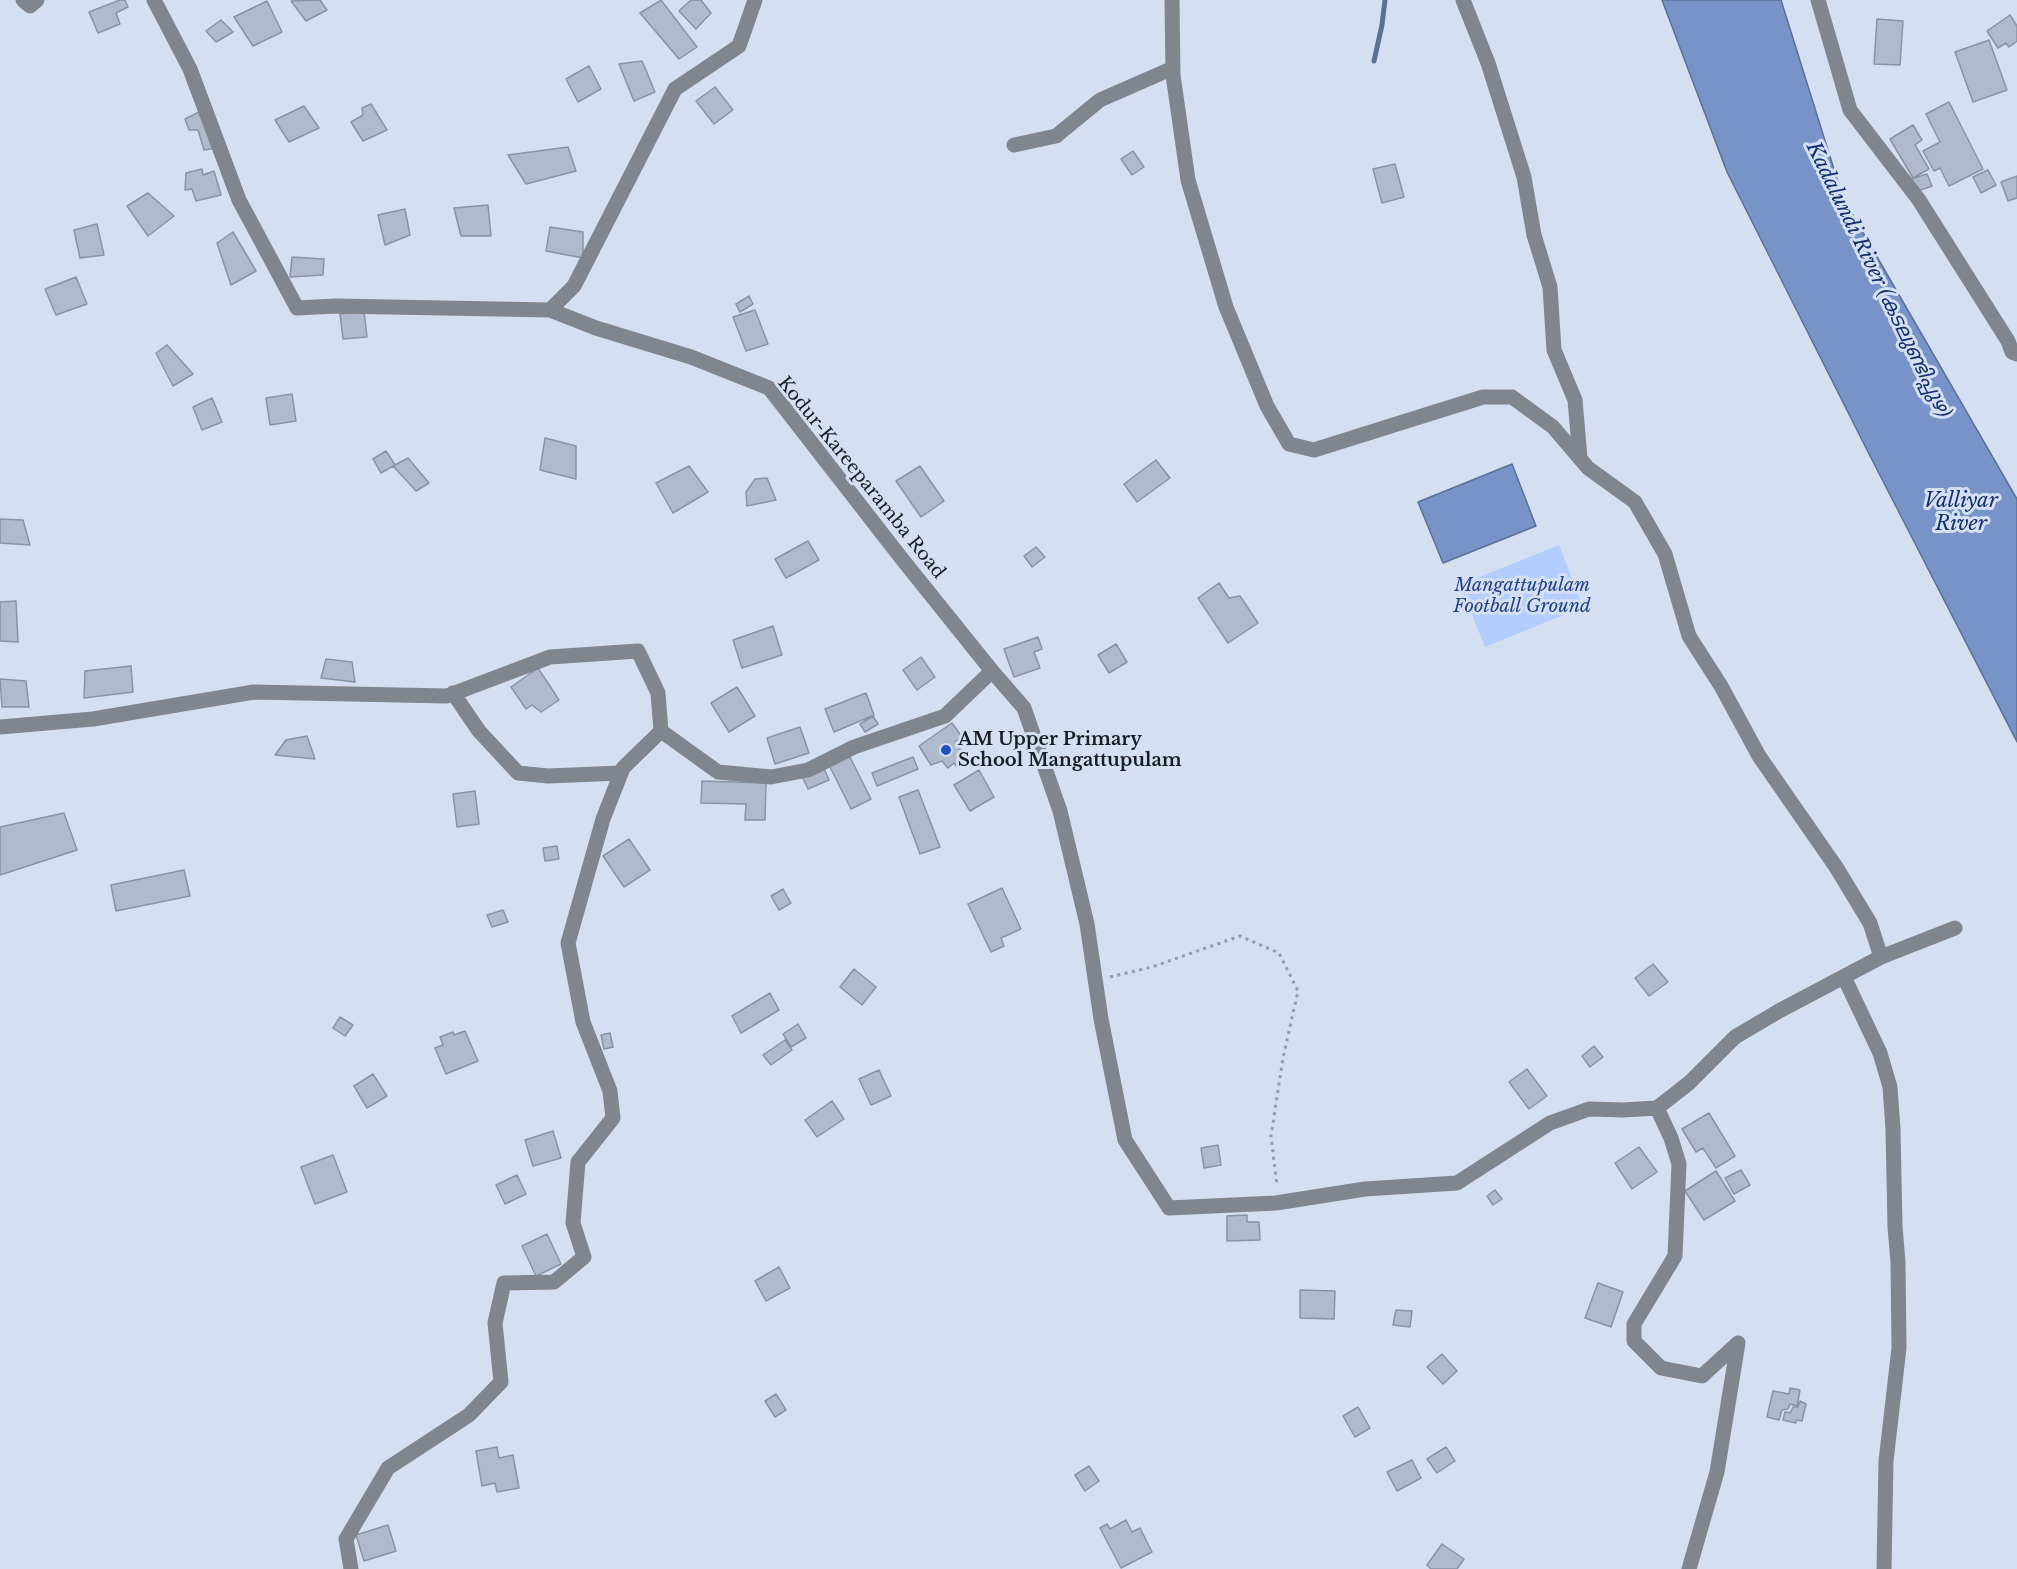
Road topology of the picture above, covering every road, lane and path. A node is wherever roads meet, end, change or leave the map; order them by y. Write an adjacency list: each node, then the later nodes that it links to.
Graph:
1 (23, 0): 2 (street)
2 (37, 0)
3 (154, 0): 10 (street, Kodur-Kareeparamba Road)
4 (755, 0): 10 (street)
5 (1172, 0): 8 (street)
6 (1463, 0): 12 (street)
7 (1818, 0): 11 (street)
8 (1173, 68): 9 (street); 12 (street)
9 (1014, 145)
10 (550, 310): 13 (street, Kodur-Kareeparamba Road)
11 (2017, 354)
12 (1580, 458): 19 (street)
13 (992, 671): 16 (street); 21 (street, Kodur-Kareeparamba Road)
14 (453, 693): 15 (street); 16 (street); 17 (street)
15 (0, 727)
16 (661, 731): 17 (street)
17 (621, 773): 24 (street)
18 (1955, 928): 19 (street)
19 (1881, 957): 20 (street)
20 (1844, 977): 22 (street); 26 (street)
21 (1096, 980): 23 (street, Kodur-Kareeparamba Road); 23 (path)
22 (1657, 1108): 23 (street); 25 (street)
23 (1279, 1203)
24 (351, 1569)
25 (1689, 1569)
26 (1884, 1569)

